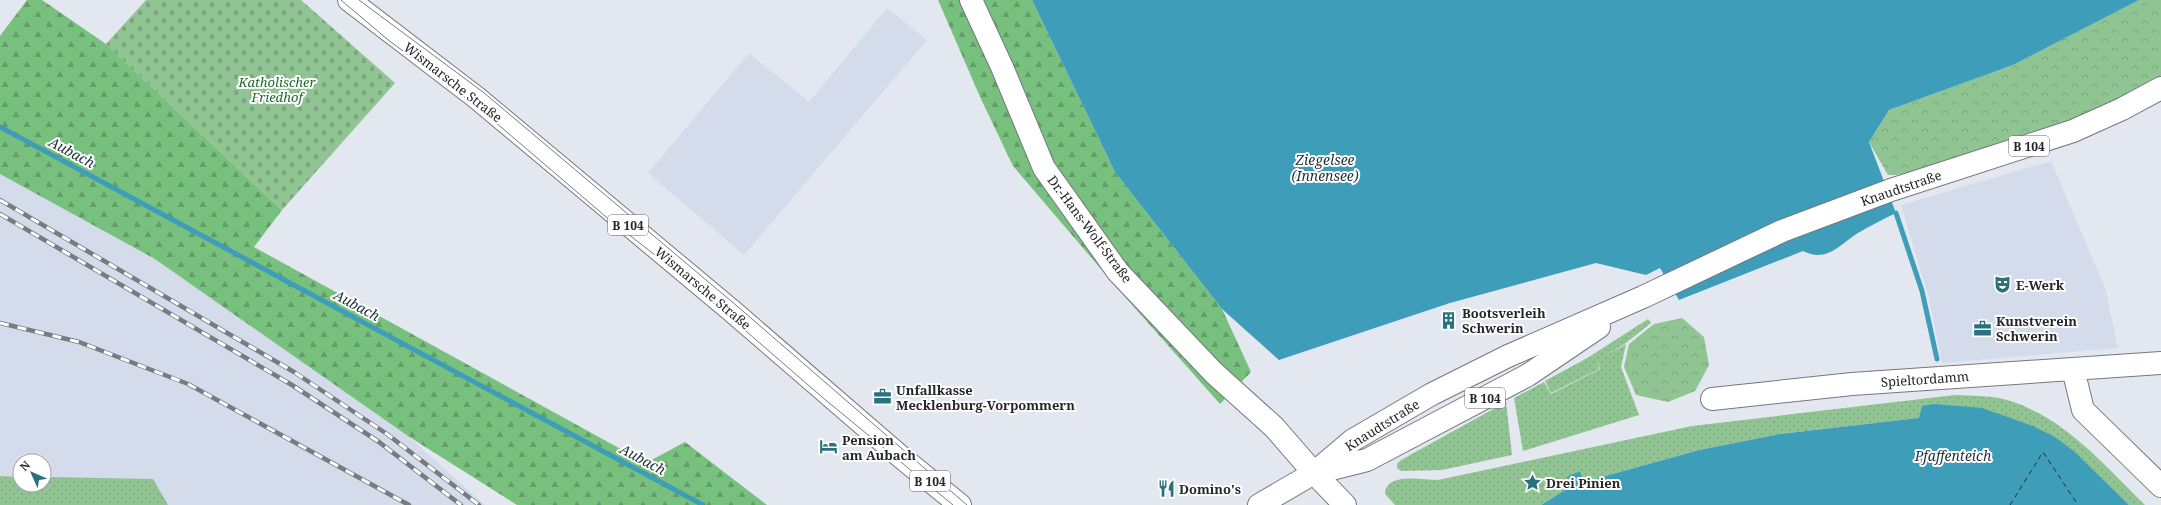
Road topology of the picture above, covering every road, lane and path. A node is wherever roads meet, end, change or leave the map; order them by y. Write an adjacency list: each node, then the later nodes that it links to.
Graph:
1 (971, 0): 10 (main road, Dr.-Hans-Wolf-Straße)
2 (357, 3): 12 (main road, Wismarsche Straße / B 104)
3 (2161, 88): 4 (main road, Knaudtstraße / B 104)
4 (1643, 297): 10 (main road, Knaudtstraße / B 104); 10 (main road, Knaudtstraße / B 104)
5 (2161, 352): 7 (main road)
6 (2161, 363): 7 (main road, Spieltordamm)
7 (2139, 364): 8 (main road, Spieltordamm)
8 (2073, 369): 9 (main road, Spieltordamm); 11 (main road)
9 (1712, 399)
10 (1314, 473): 13 (main road, B 104); 14 (main road, Dr.-Hans-Wolf-Straße)
11 (2161, 486)
12 (960, 505)
13 (1259, 505)
14 (1345, 505)

